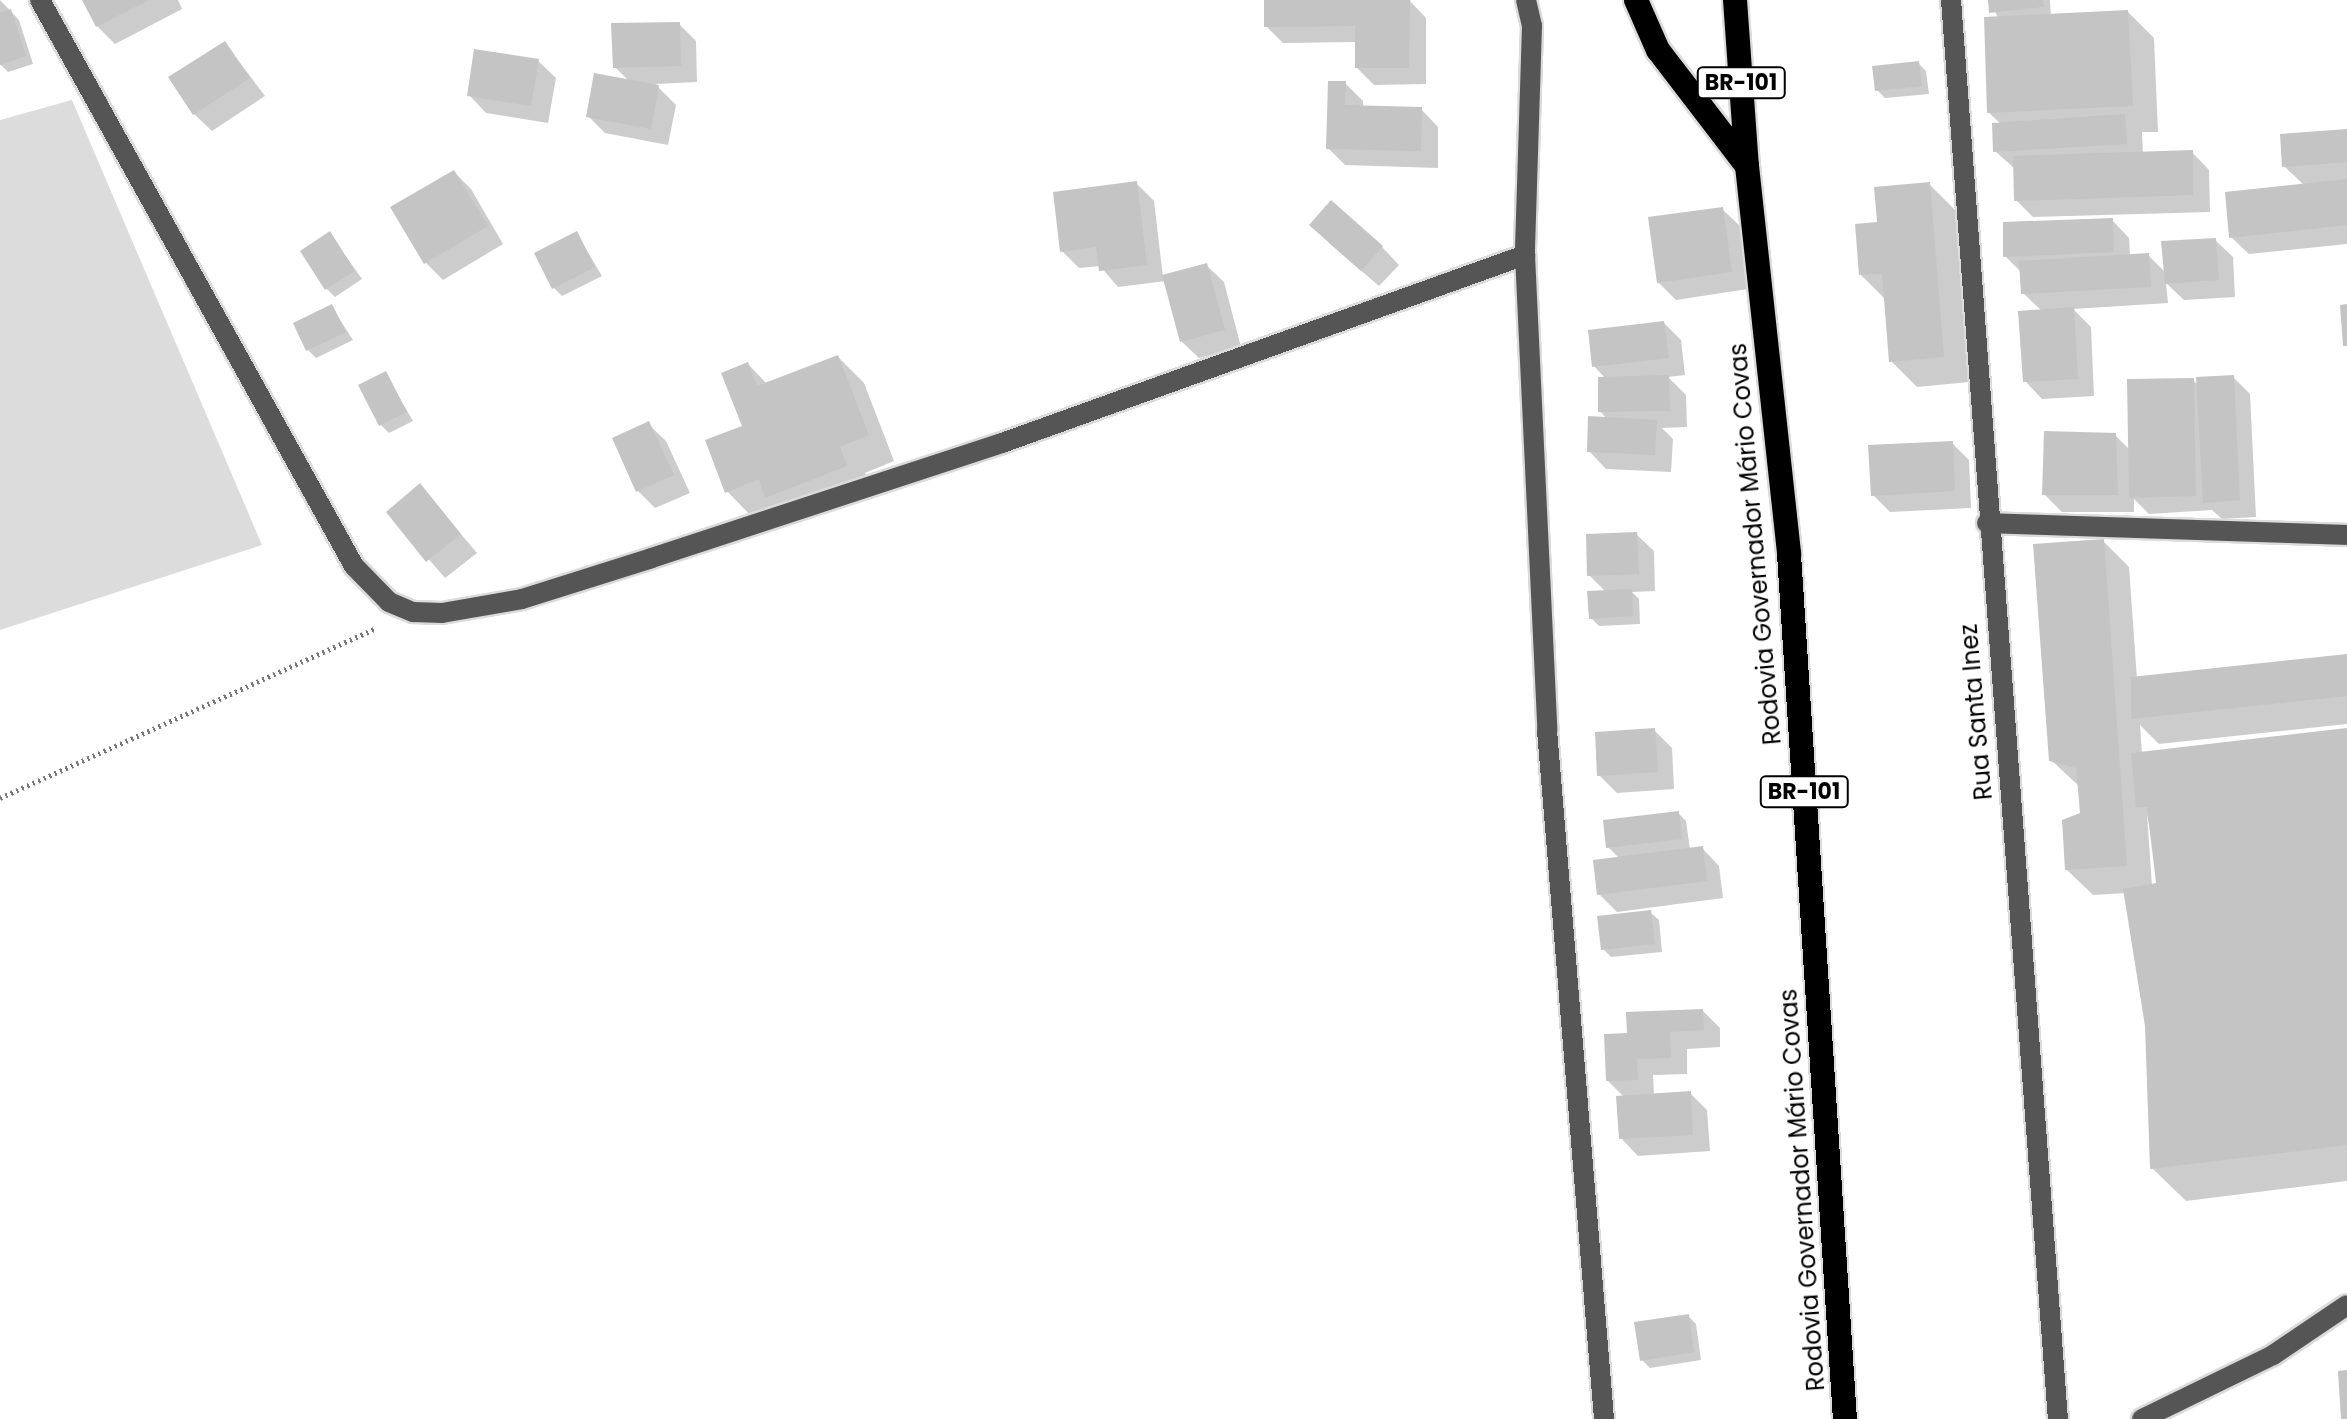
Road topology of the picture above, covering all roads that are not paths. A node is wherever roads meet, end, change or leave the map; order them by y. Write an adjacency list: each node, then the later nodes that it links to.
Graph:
1 (40, 0): 7 (street)
2 (1526, 0): 7 (street)
3 (1636, 0): 6 (highway)
4 (1735, 0): 6 (highway, Rodovia Governador Mário Covas / BR-101)
5 (1951, 0): 8 (street, Rua Santa Inez)
6 (1747, 166): 12 (highway, Rodovia Governador Mário Covas / BR-101)
7 (1525, 255): 11 (street)
8 (1987, 523): 9 (street); 13 (street, Rua Santa Inez)
9 (2347, 535)
10 (2347, 1305): 14 (street)
11 (1604, 1419)
12 (1845, 1419)
13 (2058, 1419)
14 (2142, 1419)

